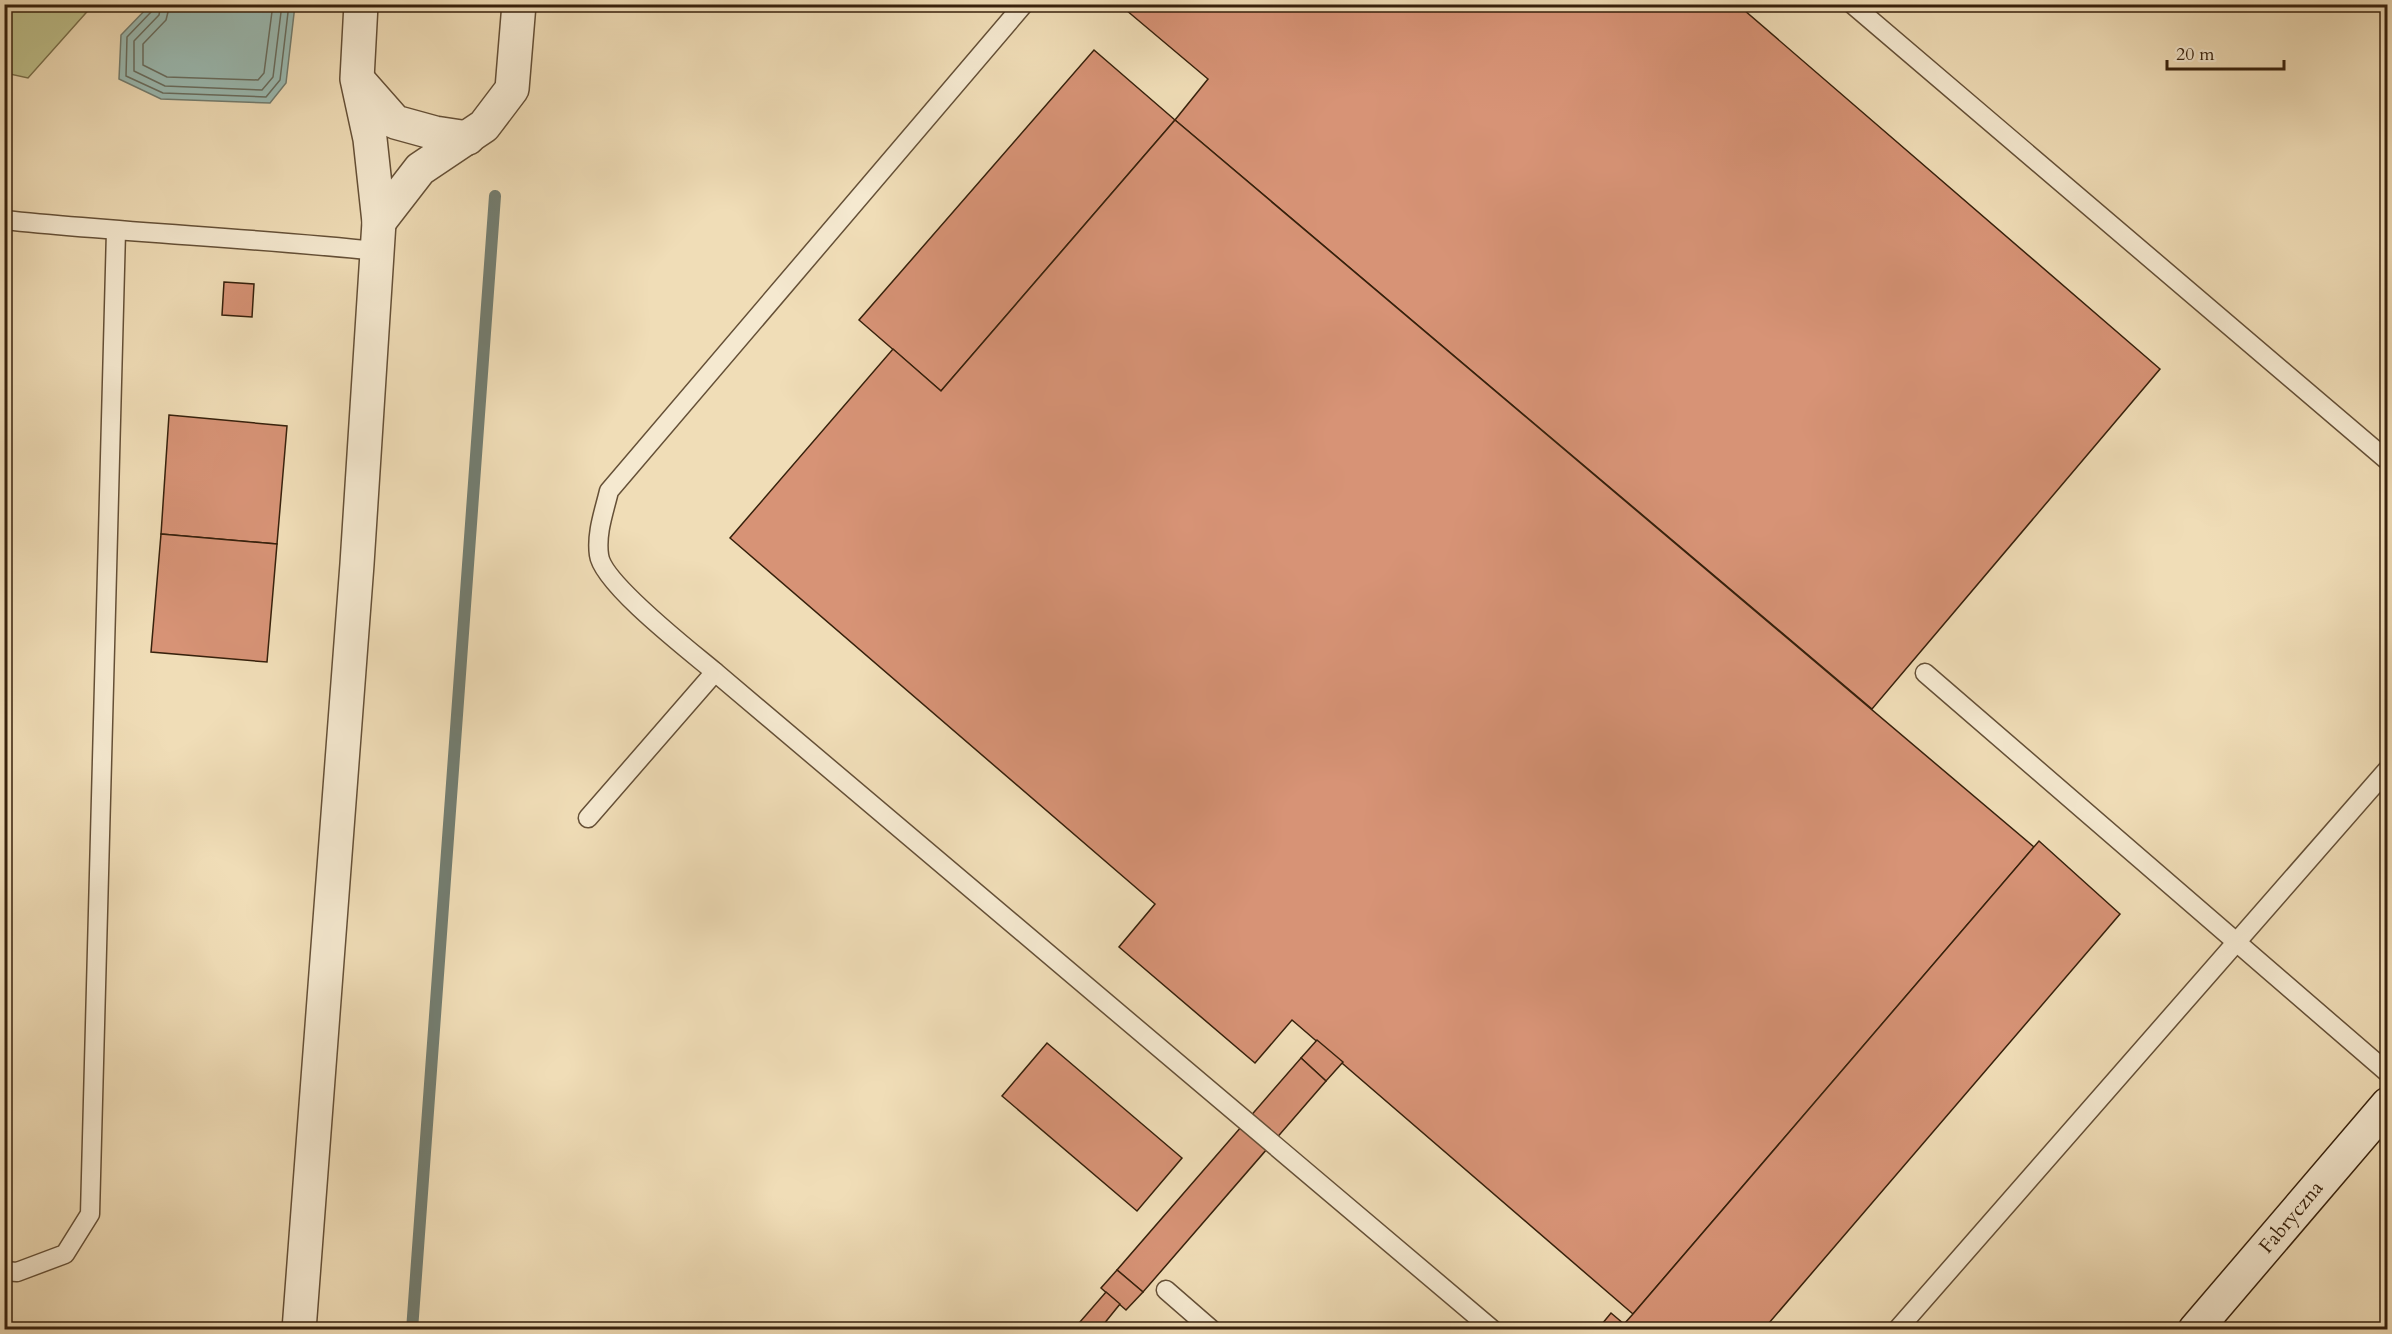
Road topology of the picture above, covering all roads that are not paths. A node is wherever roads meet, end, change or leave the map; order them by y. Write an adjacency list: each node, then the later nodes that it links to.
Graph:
1 (361, 4): 5 (street)
2 (519, 4): 6 (street)
3 (1024, 4): 11 (lane)
4 (1852, 4): 10 (lane)
5 (357, 79): 6 (street); 9 (street)
6 (468, 138): 9 (street)
7 (4, 220): 8 (lane)
8 (116, 231): 9 (lane); 18 (lane)
9 (378, 236): 20 (street)
10 (2388, 461)
11 (715, 672): 14 (lane); 22 (lane)
12 (1925, 673): 15 (lane)
13 (2388, 769): 15 (lane)
14 (588, 818)
15 (2236, 940): 16 (lane); 23 (lane)
16 (2388, 1073)
17 (2388, 1104): 24 (street, Fabryczna)
18 (4, 1271)
19 (1166, 1290): 21 (lane)
20 (299, 1329)
21 (1212, 1329)
22 (1493, 1329)
23 (1897, 1329)
24 (2195, 1329)

